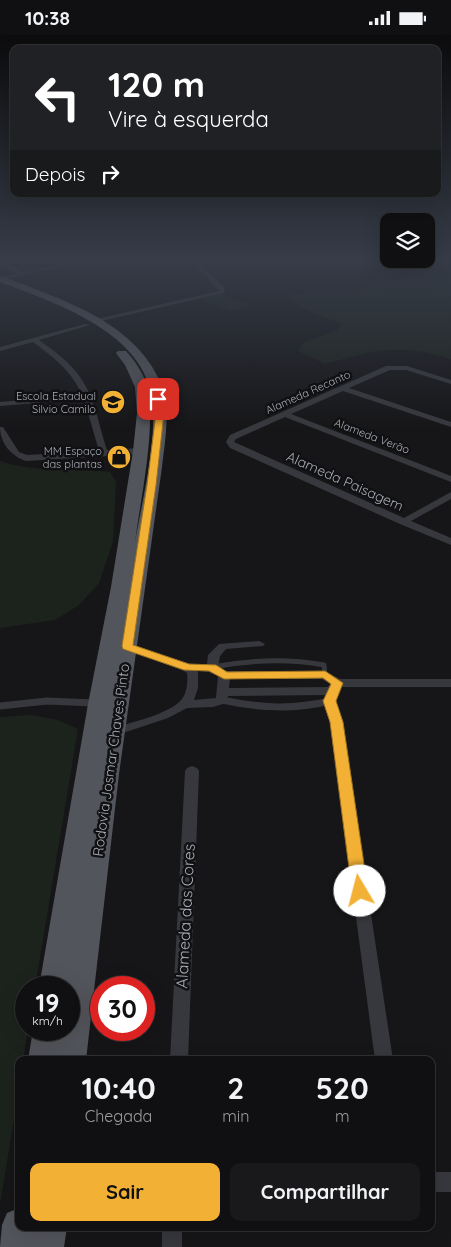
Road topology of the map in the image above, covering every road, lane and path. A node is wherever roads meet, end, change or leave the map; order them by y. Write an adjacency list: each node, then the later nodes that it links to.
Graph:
1 (82, 316): 3 (main road, Rodovia Josmar Chaves Pinto)
2 (119, 316): 3 (street)
3 (92, 322): 4 (street); 14 (main road, Rodovia Josmar Chaves Pinto); 17 (main road, Rodovia Josmar Chaves Pinto)
4 (35, 340): 5 (street); 8 (street)
5 (2, 347)
6 (451, 382): 7 (street, Alameda Recanto)
7 (343, 389): 10 (street, Alameda Recanto); 11 (street)
8 (86, 397): 9 (street); 15 (street)
9 (0, 404)
10 (284, 414): 13 (street, Alameda Recanto); 16 (street, Alameda Verão)
11 (451, 425)
12 (0, 429): 15 (street)
13 (230, 442): 19 (street, Alameda Paisagem)
14 (140, 451): 15 (street); 17 (main road, Rodovia Josmar Chaves Pinto)
15 (104, 453)
16 (451, 479)
17 (143, 485): 22 (main road, Rodovia Josmar Chaves Pinto); 30 (main road, Rodovia Josmar Chaves Pinto)
18 (451, 495): 19 (street)
19 (404, 522): 20 (street, Alameda Paisagem)
20 (451, 542)
21 (259, 644): 24 (street)
22 (127, 646): 23 (street); 33 (main road, Rodovia Josmar Chaves Pinto)
23 (188, 667): 24 (street); 31 (street)
24 (212, 667): 25 (street); 26 (lane)
25 (224, 675): 26 (street); 29 (street)
26 (325, 675): 28 (street)
27 (451, 683): 28 (street)
28 (333, 692): 29 (street); 42 (street)
29 (223, 696): 31 (street)
30 (98, 704): 32 (lane); 35 (main road, Rodovia Josmar Chaves Pinto)
31 (186, 704): 33 (street)
32 (0, 706)
33 (114, 732): 36 (main road, Rodovia Josmar Chaves Pinto)
34 (192, 771): 41 (street, Alameda das Cores)
35 (66, 903): 36 (main road); 37 (main road, Rodovia Josmar Chaves Pinto)
36 (91, 903): 40 (main road, Rodovia Josmar Chaves Pinto)
37 (55, 976)
38 (46, 1041): 39 (main road)
39 (44, 1056)
40 (72, 1056)
41 (179, 1056)
42 (383, 1056)
43 (451, 1181): 44 (street)
44 (435, 1182)
45 (18, 1231): 48 (main road)
46 (49, 1231): 49 (main road)
47 (172, 1231): 50 (street)
48 (16, 1247)
49 (47, 1247)
50 (172, 1247)

